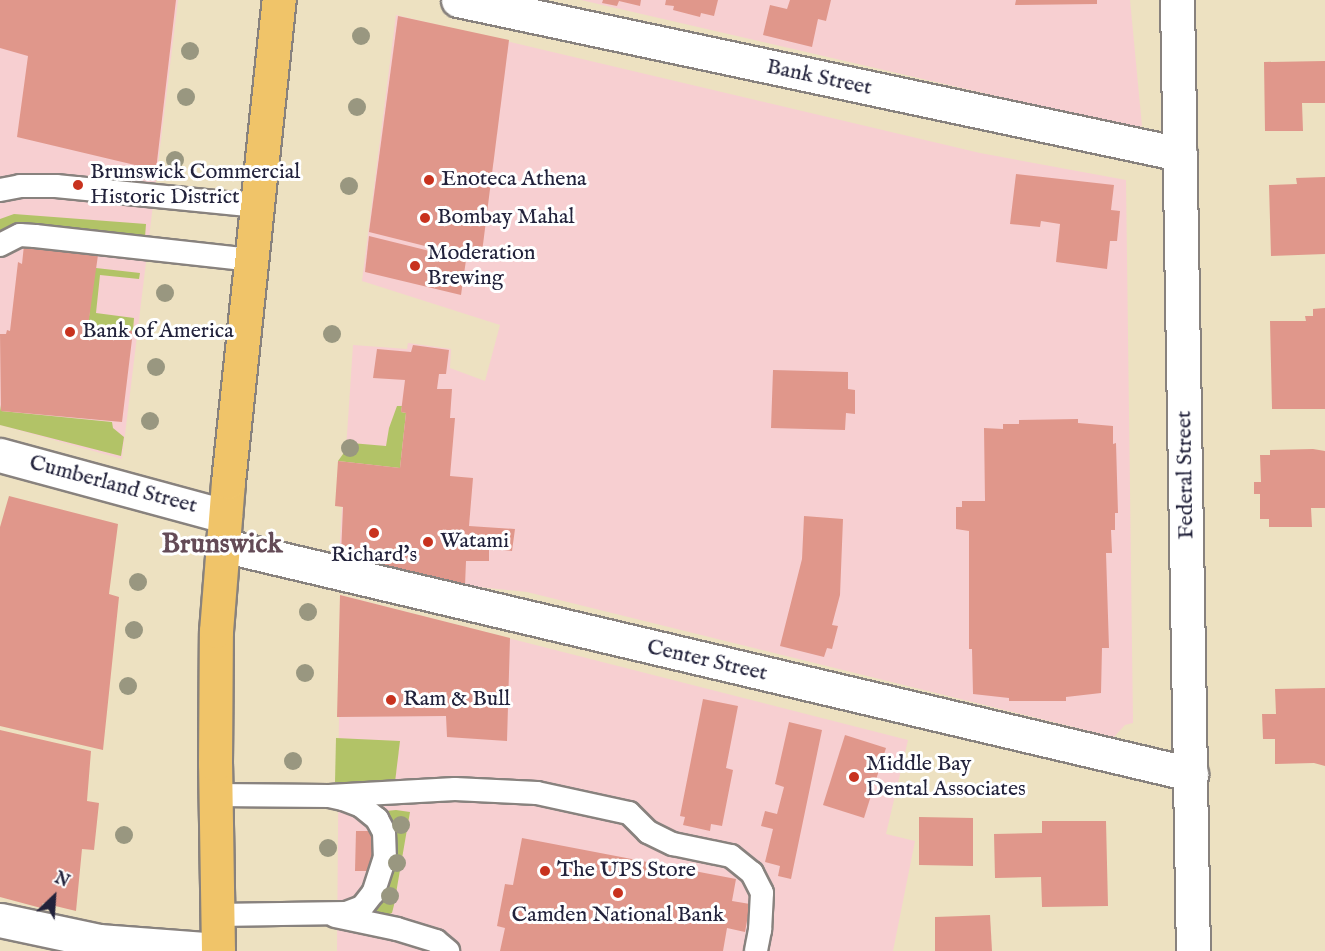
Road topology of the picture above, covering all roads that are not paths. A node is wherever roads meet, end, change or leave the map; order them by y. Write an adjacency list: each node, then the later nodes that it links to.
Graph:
1 (279, 0): 6 (main road)
2 (458, 0): 4 (street, Bank Street)
3 (1177, 0): 4 (street, Federal Street)
4 (1180, 154): 11 (street, Federal Street)
5 (0, 190): 6 (lane)
6 (258, 206): 8 (main road)
7 (0, 245): 8 (lane)
8 (251, 260): 10 (main road)
9 (0, 455): 10 (street, Cumberland Street)
10 (224, 531): 11 (street, Center Street); 12 (main road)
11 (1191, 774): 20 (street, Federal Street)
12 (215, 795): 13 (lane); 14 (main road)
13 (329, 796): 15 (lane); 19 (lane)
14 (217, 915): 15 (lane); 17 (main road)
15 (327, 915): 18 (lane)
16 (0, 920): 17 (street)
17 (218, 950)
18 (448, 951)
19 (756, 951)
20 (1193, 951)

